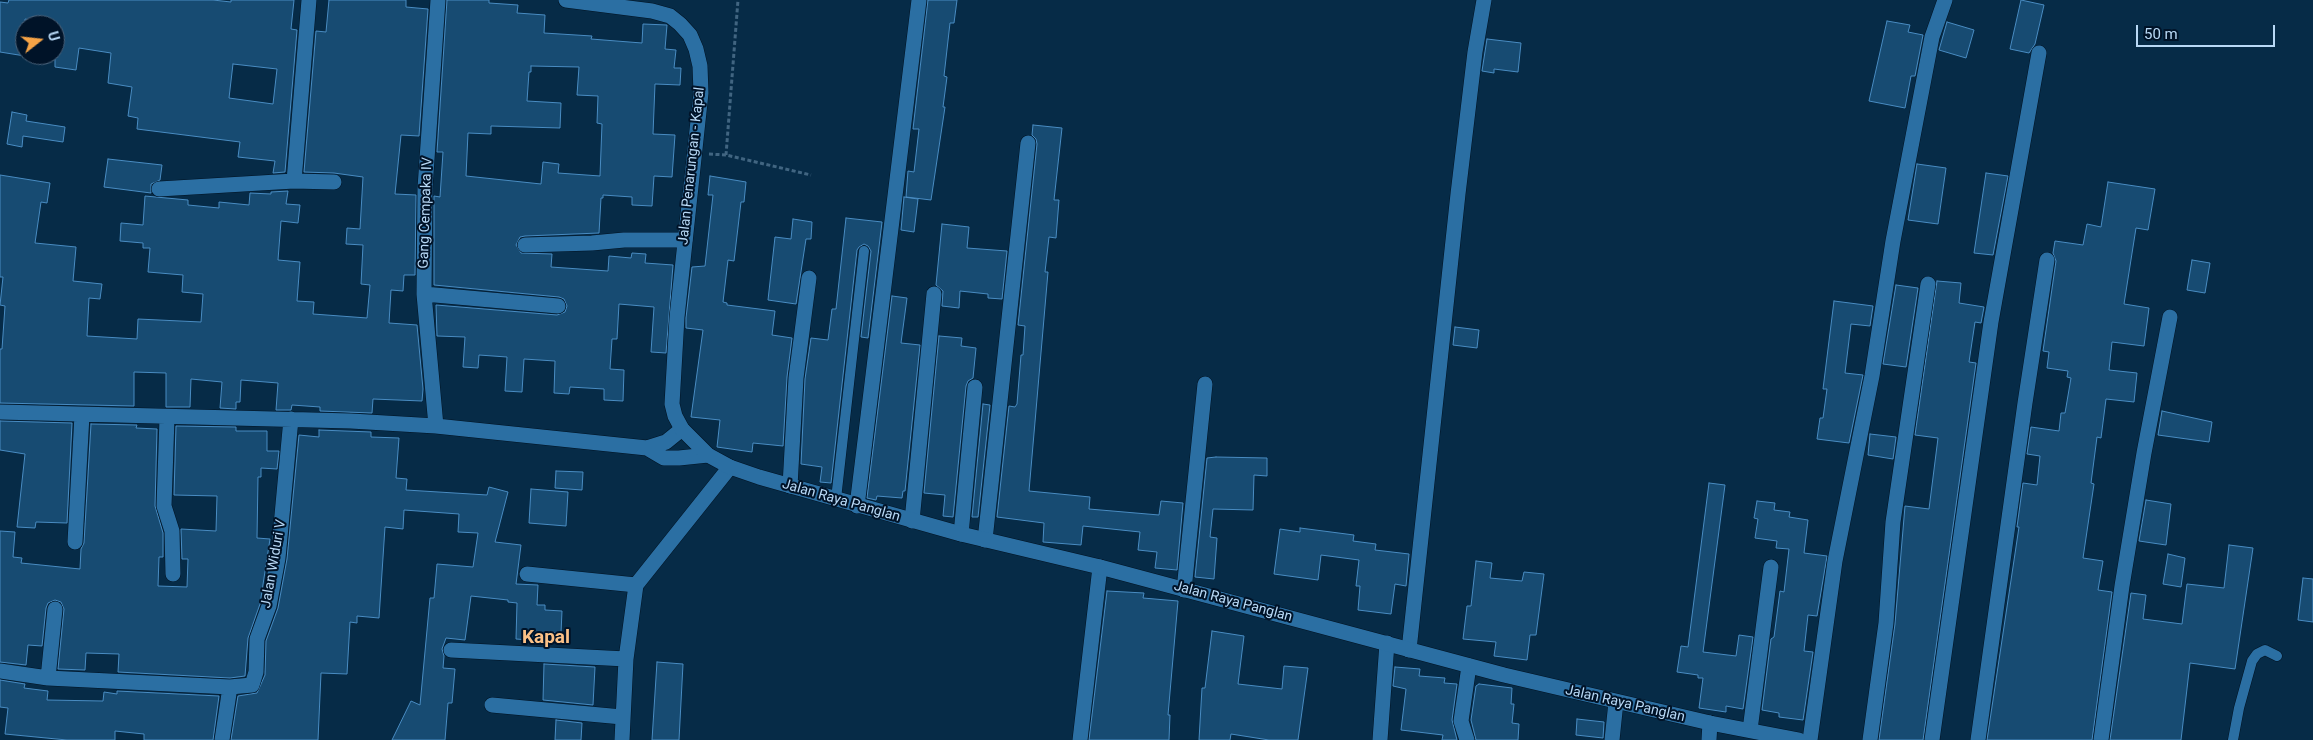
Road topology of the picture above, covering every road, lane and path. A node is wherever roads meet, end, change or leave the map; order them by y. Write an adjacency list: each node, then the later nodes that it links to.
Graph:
1 (309, 0): 13 (street)
2 (438, 0): 22 (street, Gang Cempaka IV)
3 (566, 0): 10 (street, Jalan Penarungan - Kapal)
4 (738, 0): 11 (path)
5 (919, 0): 39 (street)
6 (1484, 0): 53 (street)
7 (1944, 0): 73 (street)
8 (2039, 53): 75 (street)
9 (1028, 143): 42 (street)
10 (695, 153): 11 (path); 16 (street, Jalan Penarungan - Kapal)
11 (726, 155): 12 (path)
12 (811, 175)
13 (294, 181): 14 (street); 15 (street)
14 (334, 182)
15 (158, 188)
16 (685, 240): 17 (street); 33 (street, Jalan Penarungan - Kapal)
17 (525, 245)
18 (864, 251): 38 (lane)
19 (2047, 260): 76 (street)
20 (808, 278): 37 (street)
21 (1928, 284): 74 (street)
22 (424, 294): 24 (street); 32 (street, Gang Cempaka IV)
23 (934, 294): 40 (street)
24 (558, 306)
25 (2170, 317): 77 (street)
26 (1205, 384): 49 (street)
27 (975, 387): 41 (street)
28 (0, 412): 29 (street)
29 (82, 415): 30 (street); 43 (street)
30 (167, 418): 31 (street); 46 (street)
31 (291, 419): 32 (street); 59 (street, Jalan Widuri V)
32 (436, 426): 34 (street)
33 (682, 429): 34 (street); 35 (street, Jalan Raya Panglan)
34 (647, 448): 35 (street)
35 (708, 455): 36 (street, Jalan Raya Panglan)
36 (730, 467): 37 (street, Jalan Raya Panglan); 48 (street)
37 (790, 486): 38 (street, Jalan Raya Panglan)
38 (836, 499): 39 (street, Jalan Raya Panglan)
39 (858, 506): 40 (street, Jalan Raya Panglan)
40 (912, 521): 41 (street, Jalan Raya Panglan)
41 (960, 534): 42 (street, Jalan Raya Panglan)
42 (985, 540): 44 (street, Jalan Raya Panglan)
43 (75, 542)
44 (1100, 567): 49 (street, Jalan Raya Panglan); 67 (street)
45 (1771, 567): 64 (street)
46 (173, 574)
47 (527, 574): 48 (street)
48 (636, 585): 55 (street)
49 (1184, 590): 51 (street, Jalan Raya Panglan)
50 (55, 609): 58 (street)
51 (1387, 643): 53 (street, Jalan Raya Panglan); 68 (street)
52 (451, 650): 55 (street)
53 (1409, 650): 56 (street, Jalan Raya Panglan)
54 (2277, 656): 78 (lane)
55 (626, 659): 62 (street)
56 (1469, 666): 60 (street, Jalan Raya Panglan); 69 (street)
57 (0, 671): 58 (street, Jalan Widuri V)
58 (48, 678): 59 (street, Jalan Widuri V)
59 (230, 687): 65 (street)
60 (1616, 702): 63 (street, Jalan Raya Panglan); 70 (street)
61 (492, 705): 62 (street)
62 (622, 717): 66 (street)
63 (1710, 723): 64 (street, Jalan Raya Panglan); 71 (street)
64 (1750, 730): 72 (street, Jalan Raya Panglan)
65 (222, 740)
66 (622, 740)
67 (1080, 740)
68 (1380, 740)
69 (1467, 740)
70 (1612, 740)
71 (1709, 740)
72 (1799, 740)
73 (1810, 740)
74 (1870, 740)
75 (1932, 740)
76 (1978, 740)
77 (2100, 740)
78 (2233, 740)

